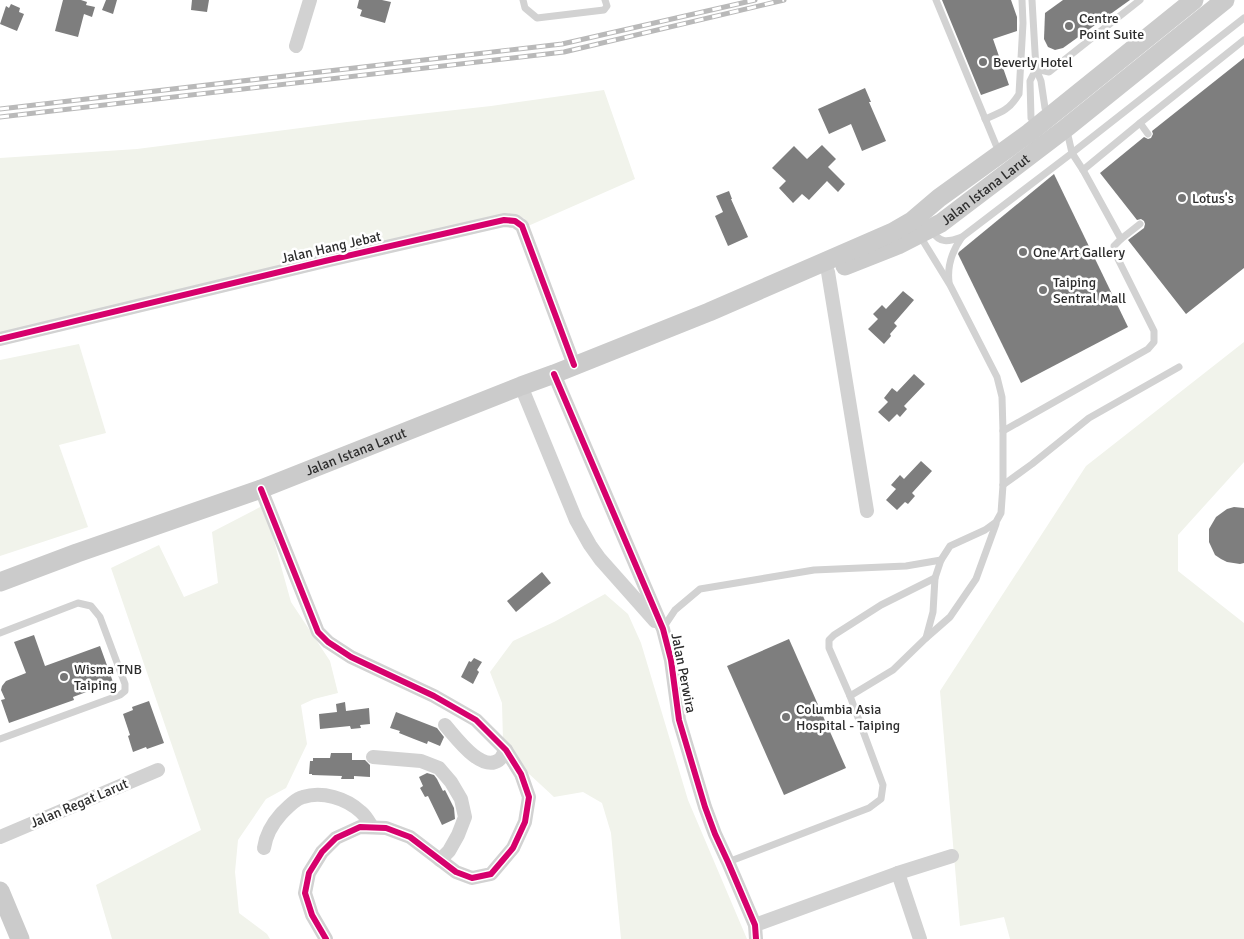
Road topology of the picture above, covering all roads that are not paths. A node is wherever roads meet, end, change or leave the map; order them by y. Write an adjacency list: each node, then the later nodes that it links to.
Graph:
1 (310, 0): 13 (street)
2 (523, 0): 3 (lane)
3 (605, 0)
4 (936, 0): 15 (lane)
5 (1022, 0): 15 (lane)
6 (1032, 0): 14 (lane)
7 (1140, 0): 14 (lane)
8 (1182, 0): 16 (main road, Jalan Istana Larut)
9 (1194, 0): 16 (main road, Jalan Istana Larut)
10 (1225, 0): 18 (main road, Jalan Istana Larut)
11 (1244, 18): 21 (lane)
12 (1244, 40): 17 (lane)
13 (296, 46)
14 (1036, 69): 16 (lane); 16 (lane)
15 (985, 119): 20 (lane)
16 (1035, 120): 20 (main road, Jalan Istana Larut); 23 (main road, Jalan Istana Larut)
17 (1140, 123): 19 (lane); 22 (lane)
18 (1066, 128): 21 (lane); 24 (main road, Jalan Istana Larut)
19 (1148, 134)
20 (996, 145): 23 (main road, Jalan Istana Larut)
21 (1072, 153): 22 (lane); 26 (lane)
22 (1083, 170): 27 (lane)
23 (939, 198): 24 (main road, Jalan Istana Larut)
24 (921, 224): 26 (lane); 28 (main road, Jalan Istana Larut); 29 (lane); 30 (main road, Jalan Istana Larut)
25 (1140, 224): 27 (lane)
26 (962, 237): 29 (lane)
27 (1121, 239): 36 (lane)
28 (828, 272): 30 (main road, Jalan Istana Larut); 39 (street)
29 (950, 285): 36 (lane)
30 (708, 312): 32 (main road, Jalan Istana Larut)
31 (0, 339): 32 (street, Jalan Hang Jebat)
32 (574, 366): 34 (main road, Jalan Istana Larut)
33 (1178, 367): 37 (lane)
34 (554, 374): 35 (main road, Jalan Istana Larut); 44 (street, Jalan Perwira)
35 (521, 386): 38 (main road, Jalan Istana Larut); 44 (street, Jalan Perwira)
36 (1004, 431): 37 (lane)
37 (1003, 485): 40 (lane)
38 (261, 489): 43 (main road, Jalan Istana Larut); 50 (street)
39 (867, 511)
40 (996, 522): 41 (lane); 46 (lane)
41 (941, 560): 42 (lane); 44 (lane)
42 (935, 578): 46 (lane); 47 (lane)
43 (0, 582)
44 (663, 629): 58 (street, Jalan Perwira)
45 (0, 634): 49 (lane)
46 (926, 638): 47 (lane)
47 (850, 696): 58 (lane)
48 (445, 725): 50 (street)
49 (0, 739)
50 (506, 750): 57 (street)
51 (373, 757): 57 (street)
52 (158, 770): 54 (street, Jalan Regat Larut)
53 (372, 828): 55 (street); 57 (street); 63 (street)
54 (0, 837)
55 (264, 848)
56 (952, 856): 59 (street)
57 (440, 860)
58 (728, 862): 61 (street, Jalan Perwira)
59 (898, 873): 61 (street); 65 (street)
60 (0, 891): 62 (main road)
61 (755, 925): 64 (street, Jalan Perwira)
62 (20, 939)
63 (326, 939)
64 (756, 939)
65 (920, 939)

